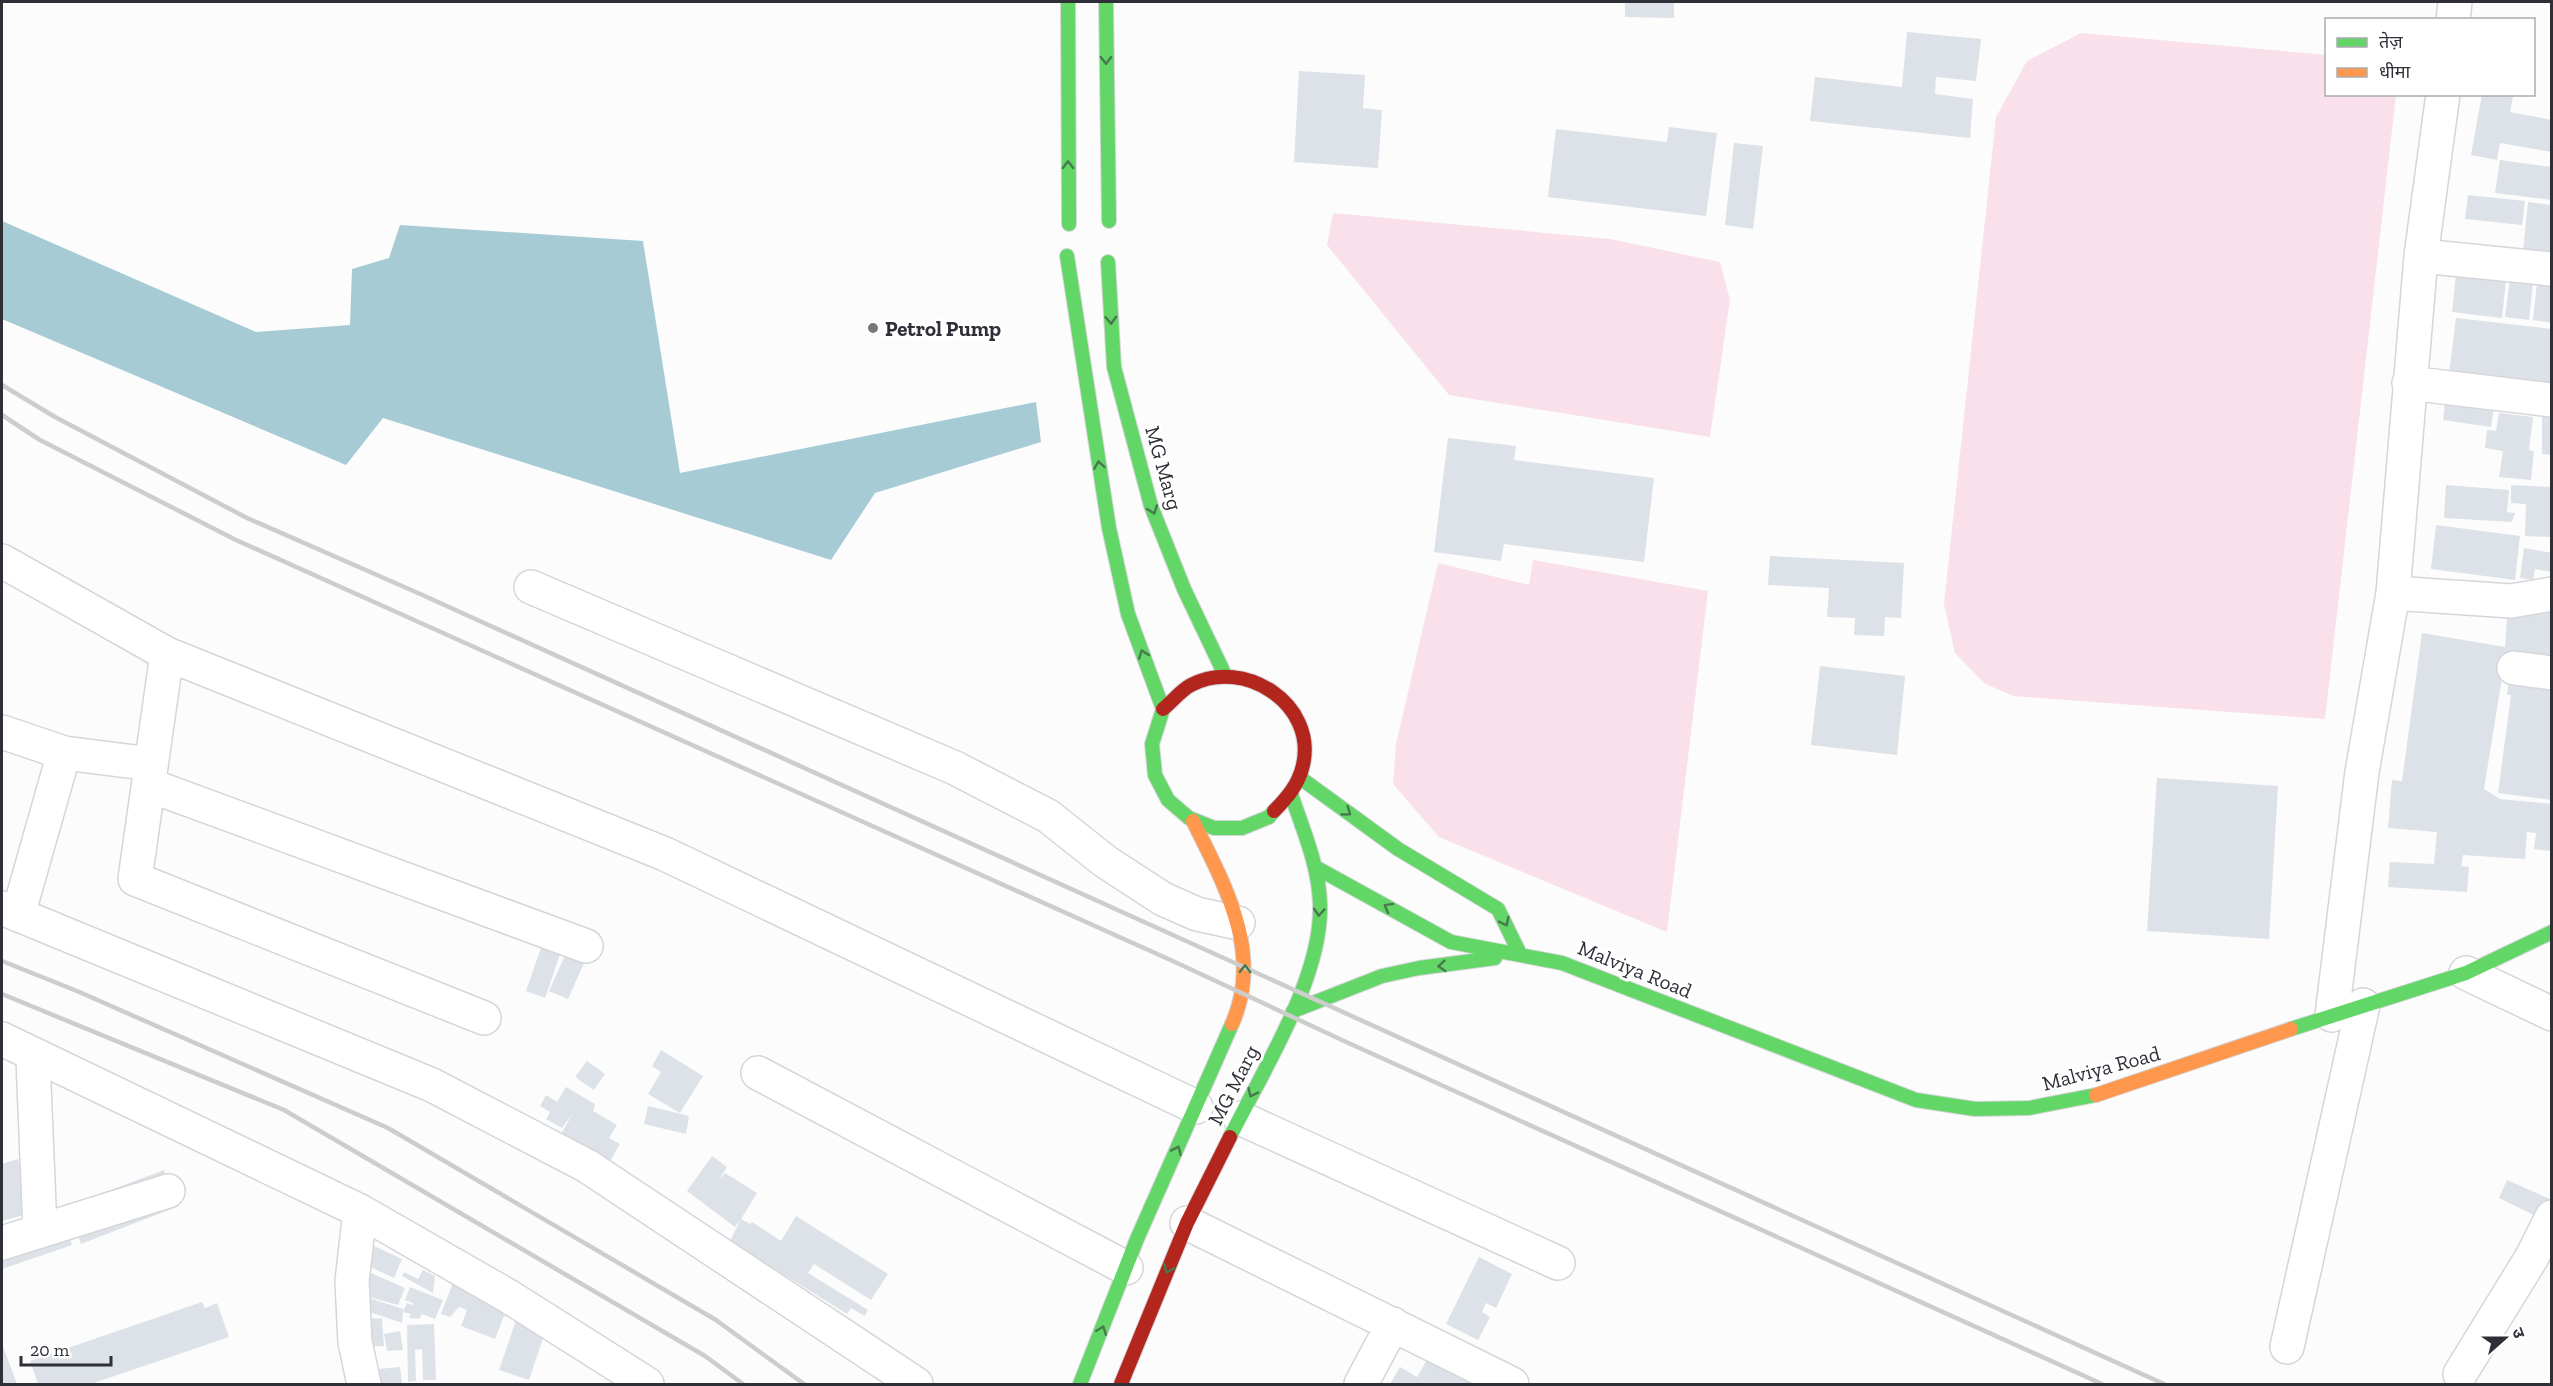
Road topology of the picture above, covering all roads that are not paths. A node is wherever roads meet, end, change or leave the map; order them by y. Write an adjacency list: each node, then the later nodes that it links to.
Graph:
1 (1068, 2): 6 (main road, one-way to 1)
2 (1106, 2): 6 (main road, one-way to 6)
3 (2455, 2): 4 (street)
4 (2453, 18)
5 (2443, 96): 8 (street)
6 (1065, 239): 9 (main road); 21 (main road, one-way to 6)
7 (1116, 246): 9 (main road, MG Marg)
8 (2421, 256): 10 (street); 11 (street)
9 (1108, 262): 20 (main road, MG Marg, one-way to 20)
10 (2552, 269)
11 (2409, 383): 12 (street); 15 (street)
12 (2552, 400)
13 (2, 561): 17 (street)
14 (531, 587): 30 (street)
15 (2393, 593): 16 (street); 38 (street)
16 (2552, 594)
17 (167, 654): 24 (street); 43 (street)
18 (2514, 668): 19 (street)
19 (2552, 673)
20 (1225, 675): 21 (main road); 25 (main road)
21 (1163, 709): 27 (main road)
22 (2, 732): 23 (street)
23 (64, 753): 24 (street); 29 (street)
24 (150, 774): 32 (street); 39 (street)
25 (1299, 777): 26 (main road); 33 (main road, one-way to 33)
26 (1291, 794): 27 (main road); 28 (main road, MG Marg)
27 (1193, 821): 30 (main road, MG Marg)
28 (1315, 867): 33 (main road, Malviya Road, one-way to 28); 36 (main road, MG Marg, one-way to 36)
29 (10, 911): 58 (street)
30 (1239, 923): 43 (main road, MG Marg, one-way to 30)
31 (2552, 932): 34 (main road, Malviya Road)
32 (586, 946)
33 (1520, 954): 36 (main road, one-way to 36); 38 (main road, Malviya Road)
34 (2466, 973): 35 (main road, Malviya Road); 37 (street)
35 (2363, 1005): 38 (main road, Malviya Road); 54 (street)
36 (1293, 1011): 44 (main road, MG Marg, one-way to 44)
37 (2552, 1014)
38 (2332, 1015)
39 (484, 1018)
40 (2, 1039): 41 (street)
41 (27, 1061): 46 (street); 49 (street)
42 (758, 1073): 52 (street)
43 (1196, 1107): 52 (main road, MG Marg, one-way to 43)
44 (1240, 1118): 48 (main road, MG Marg); 51 (street)
45 (168, 1191): 49 (street)
46 (360, 1212): 56 (street); 57 (street)
47 (2552, 1218): 55 (street)
48 (1187, 1223): 53 (street); 60 (main road, MG Marg, one-way to 60)
49 (40, 1230): 50 (street)
50 (2, 1243)
51 (1558, 1263)
52 (1126, 1268): 59 (main road, MG Marg, one-way to 52)
53 (1393, 1323): 61 (street); 62 (street)
54 (2287, 1347)
55 (2460, 1374)
56 (364, 1384)
57 (647, 1384)
58 (916, 1384)
59 (1080, 1384)
60 (1121, 1384)
61 (1361, 1384)
62 (1512, 1384)

